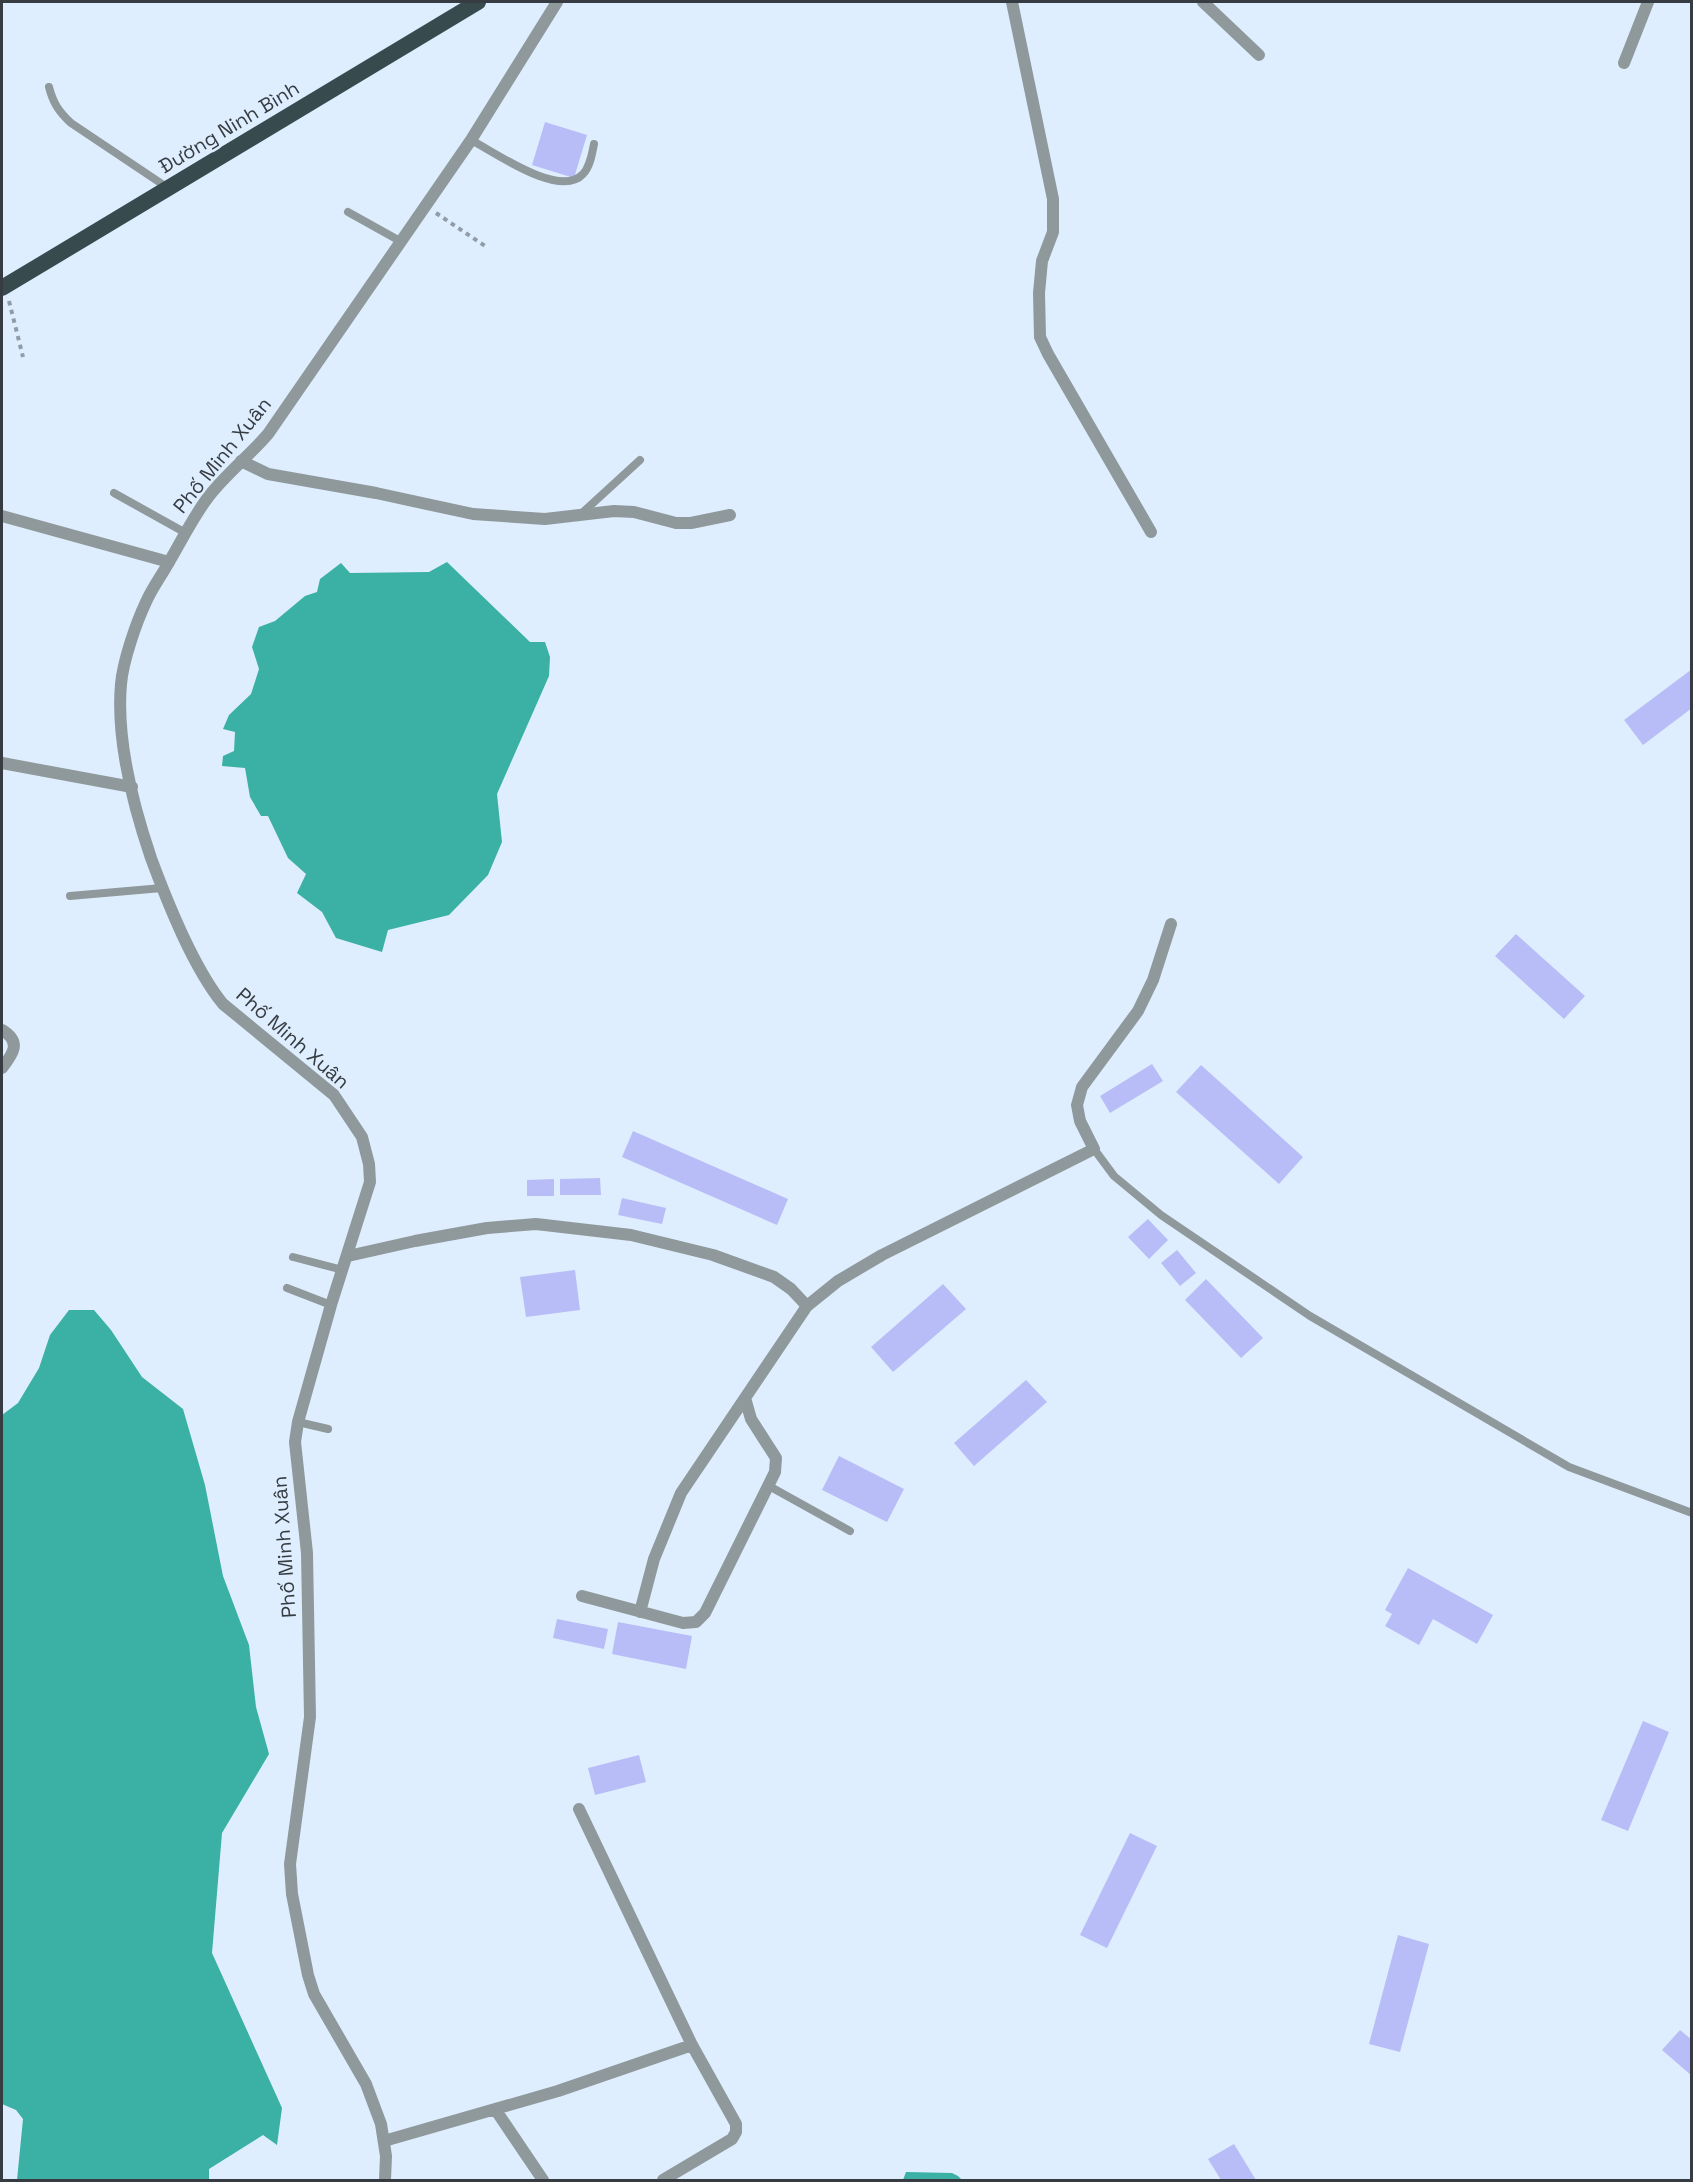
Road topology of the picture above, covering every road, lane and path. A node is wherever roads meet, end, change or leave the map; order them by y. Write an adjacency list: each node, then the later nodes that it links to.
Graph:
1 (478, 2): 11 (highway, Đường Ninh Bình)
2 (557, 2): 9 (street, Phố Minh Xuân)
3 (1012, 2): 25 (street)
4 (1203, 2): 6 (street)
5 (1648, 2): 7 (street)
6 (1259, 55)
7 (1624, 63)
8 (49, 87): 11 (lane)
9 (471, 140): 10 (lane); 12 (street, Phố Minh Xuân)
10 (594, 144)
11 (168, 188): 16 (highway, Đường Ninh Bình)
12 (426, 206): 14 (street, Phố Minh Xuân); 15 (path)
13 (348, 212): 14 (lane)
14 (400, 241): 19 (street, Phố Minh Xuân)
15 (488, 248)
16 (3, 287): 17 (path)
17 (23, 357)
18 (640, 460): 21 (lane)
19 (242, 461): 21 (street); 24 (street, Phố Minh Xuân)
20 (114, 493): 24 (lane)
21 (580, 515): 22 (street)
22 (730, 515)
23 (2, 516): 26 (street)
24 (184, 532): 26 (street, Phố Minh Xuân)
25 (1150, 532)
26 (169, 562): 28 (street, Phố Minh Xuân)
27 (2, 763): 28 (street)
28 (132, 787): 29 (street, Phố Minh Xuân)
29 (162, 888): 30 (lane); 35 (street, Phố Minh Xuân)
30 (70, 896)
31 (1171, 924): 34 (street)
32 (2, 1030): 33 (street)
33 (2, 1068)
34 (1094, 1149): 40 (street); 45 (lane)
35 (348, 1256): 37 (street, Phố Minh Xuân); 40 (street)
36 (293, 1257): 37 (lane)
37 (343, 1270): 39 (street, Phố Minh Xuân)
38 (286, 1288): 39 (lane)
39 (331, 1305): 42 (street, Phố Minh Xuân)
40 (807, 1306): 41 (street)
41 (745, 1398): 44 (street); 48 (street)
42 (298, 1422): 43 (lane); 52 (street, Phố Minh Xuân)
43 (328, 1429)
44 (768, 1486): 46 (lane); 48 (street)
45 (1692, 1513)
46 (850, 1531)
47 (582, 1596): 48 (street)
48 (640, 1612)
49 (579, 1809): 50 (street)
50 (692, 2045): 51 (street); 55 (street)
51 (495, 2109): 52 (street); 54 (street)
52 (384, 2141): 53 (street, Phố Minh Xuân)
53 (385, 2181)
54 (543, 2181)
55 (663, 2181)

